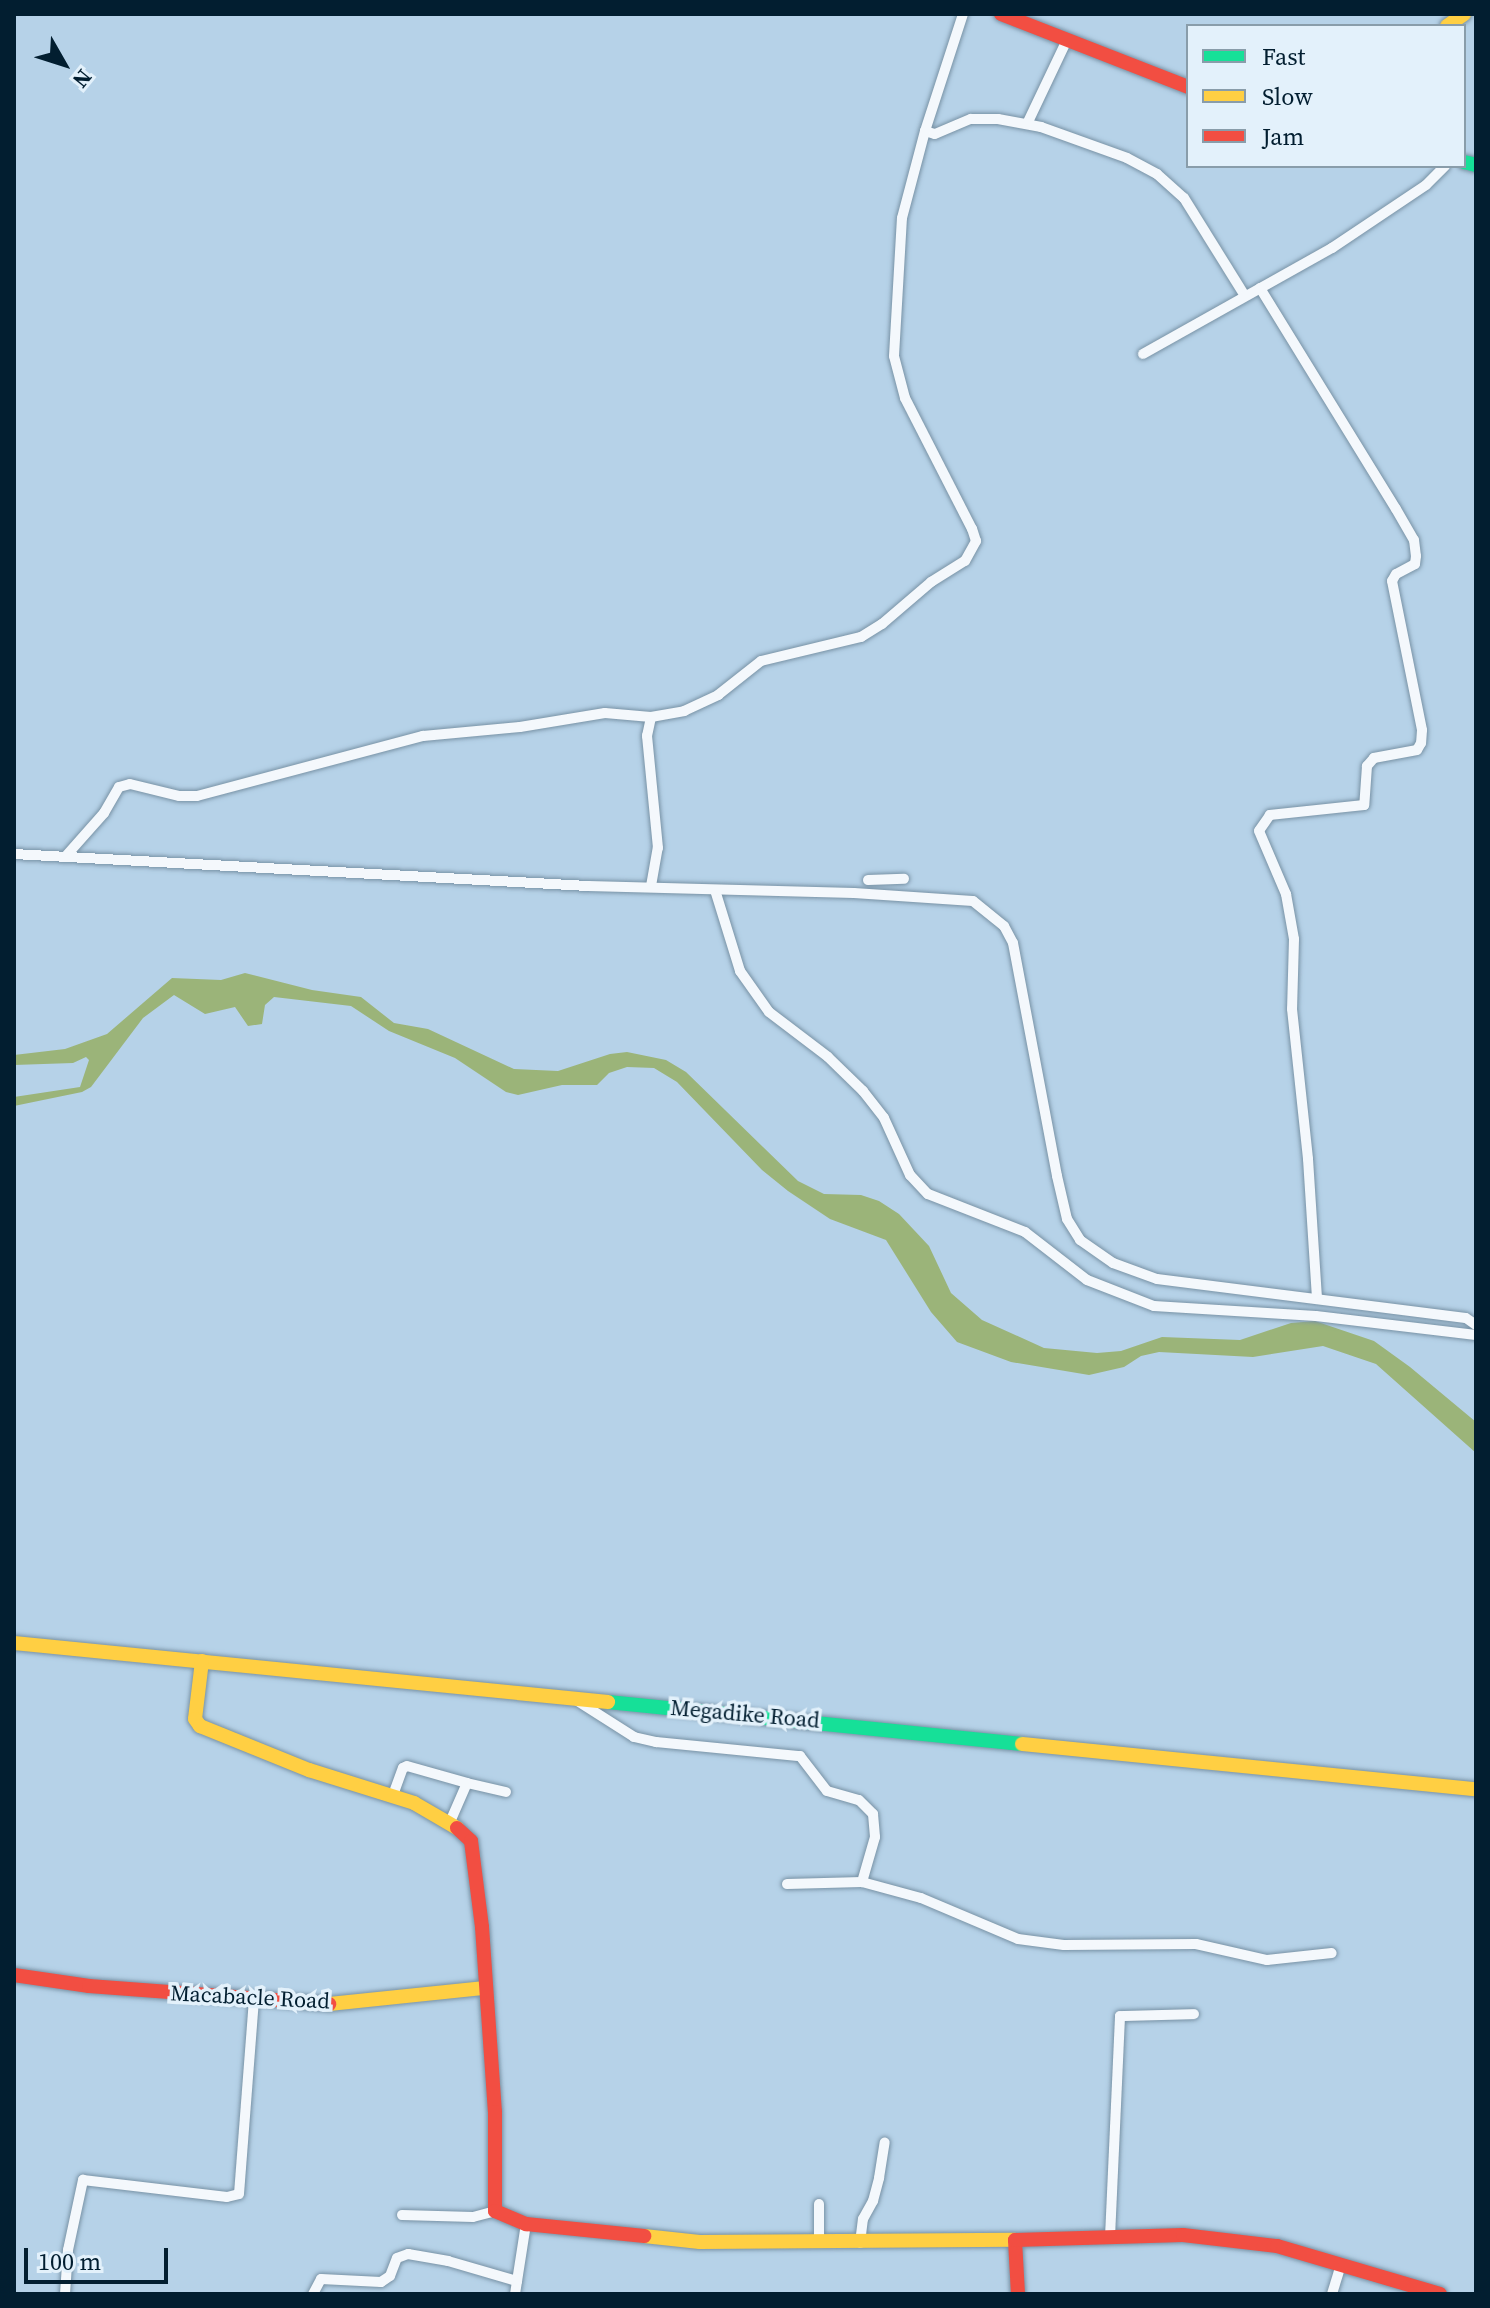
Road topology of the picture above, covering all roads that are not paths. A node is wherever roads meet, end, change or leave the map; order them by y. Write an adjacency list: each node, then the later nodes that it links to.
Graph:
1 (963, 14): 6 (street)
2 (1001, 14): 3 (street)
3 (1066, 42): 4 (street); 5 (street)
4 (1186, 86)
5 (1027, 124): 6 (street); 9 (street)
6 (925, 131): 11 (street)
7 (1443, 168): 8 (street)
8 (1260, 288): 9 (street); 18 (street)
9 (1245, 296): 10 (street)
10 (1143, 354)
11 (651, 717): 13 (street); 16 (street)
12 (14, 854): 13 (street)
13 (65, 857): 16 (street)
14 (904, 879): 15 (street)
15 (868, 880)
16 (651, 886): 17 (street)
17 (715, 890): 18 (street); 20 (street)
18 (1317, 1299): 19 (street)
19 (1476, 1325)
20 (1476, 1335)
21 (14, 1643): 22 (street, Megadike Road)
22 (202, 1661): 23 (street, Megadike Road); 27 (street)
23 (573, 1698): 25 (street, Megadike Road); 29 (street)
24 (467, 1783): 26 (street); 27 (street); 28 (street)
25 (1476, 1789)
26 (506, 1792)
27 (393, 1795): 28 (street)
28 (450, 1822): 33 (street)
29 (862, 1882): 30 (street); 31 (street)
30 (787, 1884)
31 (1332, 1953)
32 (14, 1975): 34 (street, Macabacle Road)
33 (485, 1988): 34 (street, Macabacle Road); 38 (street)
34 (254, 2001): 47 (street)
35 (1194, 2014): 41 (street)
36 (885, 2142): 44 (street)
37 (819, 2204): 43 (street)
38 (495, 2211): 39 (street); 40 (street)
39 (402, 2215)
40 (526, 2224): 43 (street); 46 (street)
41 (1110, 2237): 42 (street); 45 (street)
42 (1015, 2240): 44 (street); 50 (street)
43 (819, 2242): 44 (street)
44 (860, 2243)
45 (1341, 2264): 51 (street); 52 (street)
46 (517, 2281): 48 (street); 49 (street)
47 (65, 2294)
48 (313, 2294)
49 (515, 2294)
50 (1018, 2294)
51 (1332, 2294)
52 (1440, 2294)

